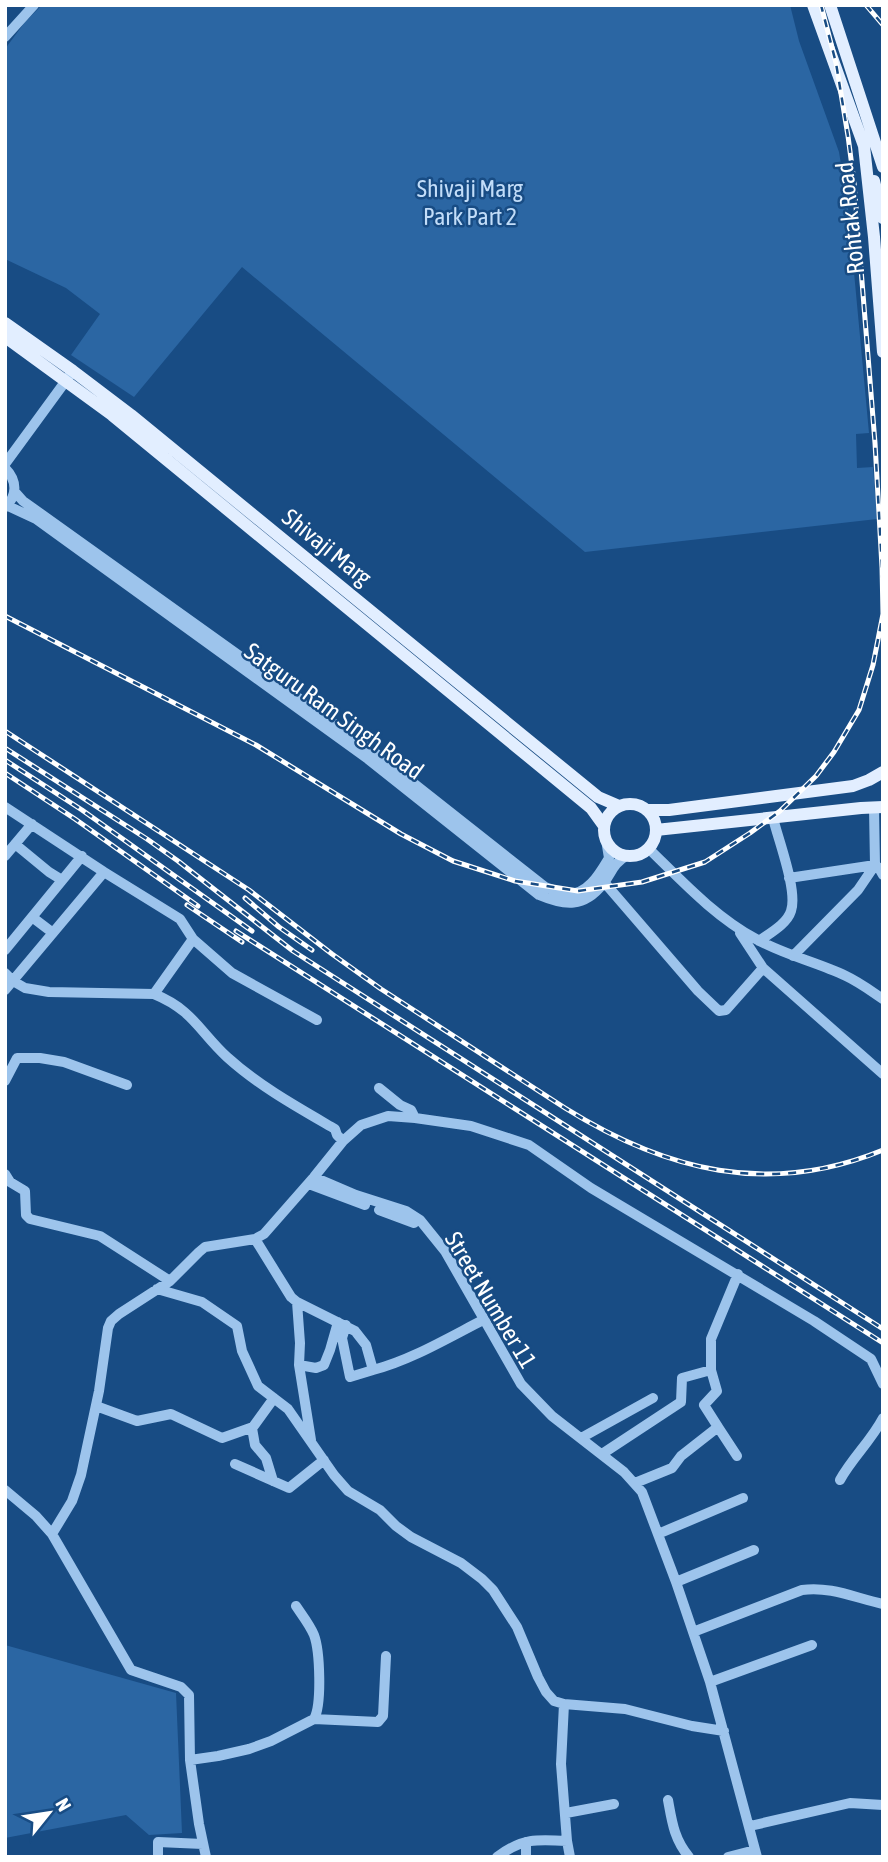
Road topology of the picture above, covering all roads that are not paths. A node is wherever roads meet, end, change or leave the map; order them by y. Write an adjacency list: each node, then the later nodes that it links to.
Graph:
1 (34, 5): 4 (street)
2 (813, 5): 5 (main road, Rohtak Road)
3 (830, 5): 6 (main road, Rohtak Road)
4 (5, 37)
5 (864, 146): 7 (main road); 10 (main road, Rohtak Road)
6 (883, 167)
7 (883, 218)
8 (5, 323): 11 (main road, Shivaji Marg)
9 (5, 337): 11 (main road, Shivaji Marg)
10 (883, 352)
11 (70, 375): 12 (street); 16 (main road, Shivaji Marg); 23 (main road, Shivaji Marg)
12 (5, 466): 13 (street)
13 (15, 492): 14 (street); 23 (street, Satguru Ram Singh Road)
14 (7, 507): 34 (street, Satguru Ram Singh Road)
15 (883, 772): 18 (main road)
16 (619, 806): 18 (main road); 23 (main road)
17 (878, 808): 20 (main road); 29 (street)
18 (647, 810): 22 (main road)
19 (7, 812): 21 (street)
20 (772, 818): 22 (main road); 32 (street)
21 (32, 824): 24 (street); 27 (street)
22 (656, 830): 25 (main road)
23 (605, 833): 28 (main road)
24 (15, 844): 26 (street); 33 (street)
25 (648, 848): 28 (main road); 36 (street)
26 (5, 856)
27 (82, 856): 30 (street); 33 (street)
28 (627, 856): 34 (street, Satguru Ram Singh Road)
29 (875, 865): 31 (street); 32 (street); 41 (street)
30 (104, 873): 37 (street); 38 (street)
31 (883, 875)
32 (789, 878): 39 (street)
33 (62, 880): 35 (street)
34 (604, 882): 42 (street)
35 (32, 917): 37 (street); 40 (street)
36 (737, 929): 39 (street); 42 (street)
37 (53, 933): 44 (street)
38 (193, 939): 46 (street); 48 (street)
39 (759, 941): 41 (street)
40 (5, 950)
41 (793, 956): 47 (street)
42 (763, 968): 51 (street)
43 (5, 973): 44 (street)
44 (13, 981): 45 (street); 46 (street)
45 (5, 990)
46 (155, 994): 56 (street)
47 (883, 999)
48 (317, 1020)
49 (6, 1051): 50 (street)
50 (17, 1058): 52 (street); 53 (street)
51 (883, 1074)
52 (5, 1082)
53 (127, 1085)
54 (379, 1088): 55 (street)
55 (415, 1118): 56 (street); 60 (street)
56 (343, 1142): 58 (street)
57 (5, 1174): 61 (street)
58 (312, 1181): 59 (street); 64 (street, Street Number 11)
59 (255, 1239): 61 (street); 63 (street)
60 (738, 1274): 68 (street); 69 (street)
61 (170, 1281): 62 (street)
62 (157, 1289): 70 (street); 72 (street)
63 (297, 1302): 65 (street); 66 (street)
64 (481, 1321): 67 (street); 76 (street, Street Number 11)
65 (342, 1324): 66 (street); 67 (street); 67 (street)
66 (299, 1365): 77 (street)
67 (373, 1370)
68 (711, 1370): 74 (street); 78 (street)
69 (883, 1384)
70 (274, 1398): 75 (street); 77 (street)
71 (653, 1398): 76 (street)
72 (96, 1406): 75 (street); 87 (street)
73 (883, 1418): 82 (street)
74 (718, 1427): 79 (street); 84 (street)
75 (252, 1428): 83 (street)
76 (581, 1438): 78 (street, Street Number 11)
77 (312, 1443): 80 (street)
78 (602, 1454): 84 (street, Street Number 11)
79 (737, 1455)
80 (324, 1461): 83 (street); 97 (street)
81 (235, 1464): 83 (street)
82 (840, 1480)
83 (273, 1481)
84 (635, 1483): 88 (street, Street Number 11)
85 (5, 1490): 87 (street)
86 (743, 1498): 88 (street)
87 (52, 1534): 100 (street)
88 (658, 1534): 90 (street, Street Number 11)
89 (754, 1550): 90 (street)
90 (676, 1582): 93 (street, Street Number 11)
91 (883, 1604): 93 (street)
92 (296, 1606): 98 (street)
93 (693, 1632): 96 (street, Street Number 11)
94 (811, 1645): 96 (street)
95 (386, 1656): 98 (street)
96 (710, 1682): 99 (street, Street Number 11)
97 (564, 1704): 99 (street); 104 (street)
98 (314, 1719): 100 (street)
99 (724, 1731): 105 (street, Street Number 11)
100 (190, 1760): 108 (street)
101 (668, 1800): 115 (street)
102 (614, 1804): 104 (street)
103 (883, 1805): 105 (street)
104 (565, 1813): 106 (street)
105 (750, 1826): 109 (street, Street Number 11)
106 (567, 1841): 107 (street); 114 (street)
107 (526, 1842): 112 (street); 113 (street)
108 (203, 1844): 110 (street); 111 (street)
109 (756, 1853): 116 (street)
110 (158, 1857)
111 (206, 1857)
112 (497, 1857)
113 (526, 1857)
114 (570, 1857)
115 (689, 1857)
116 (728, 1857)

